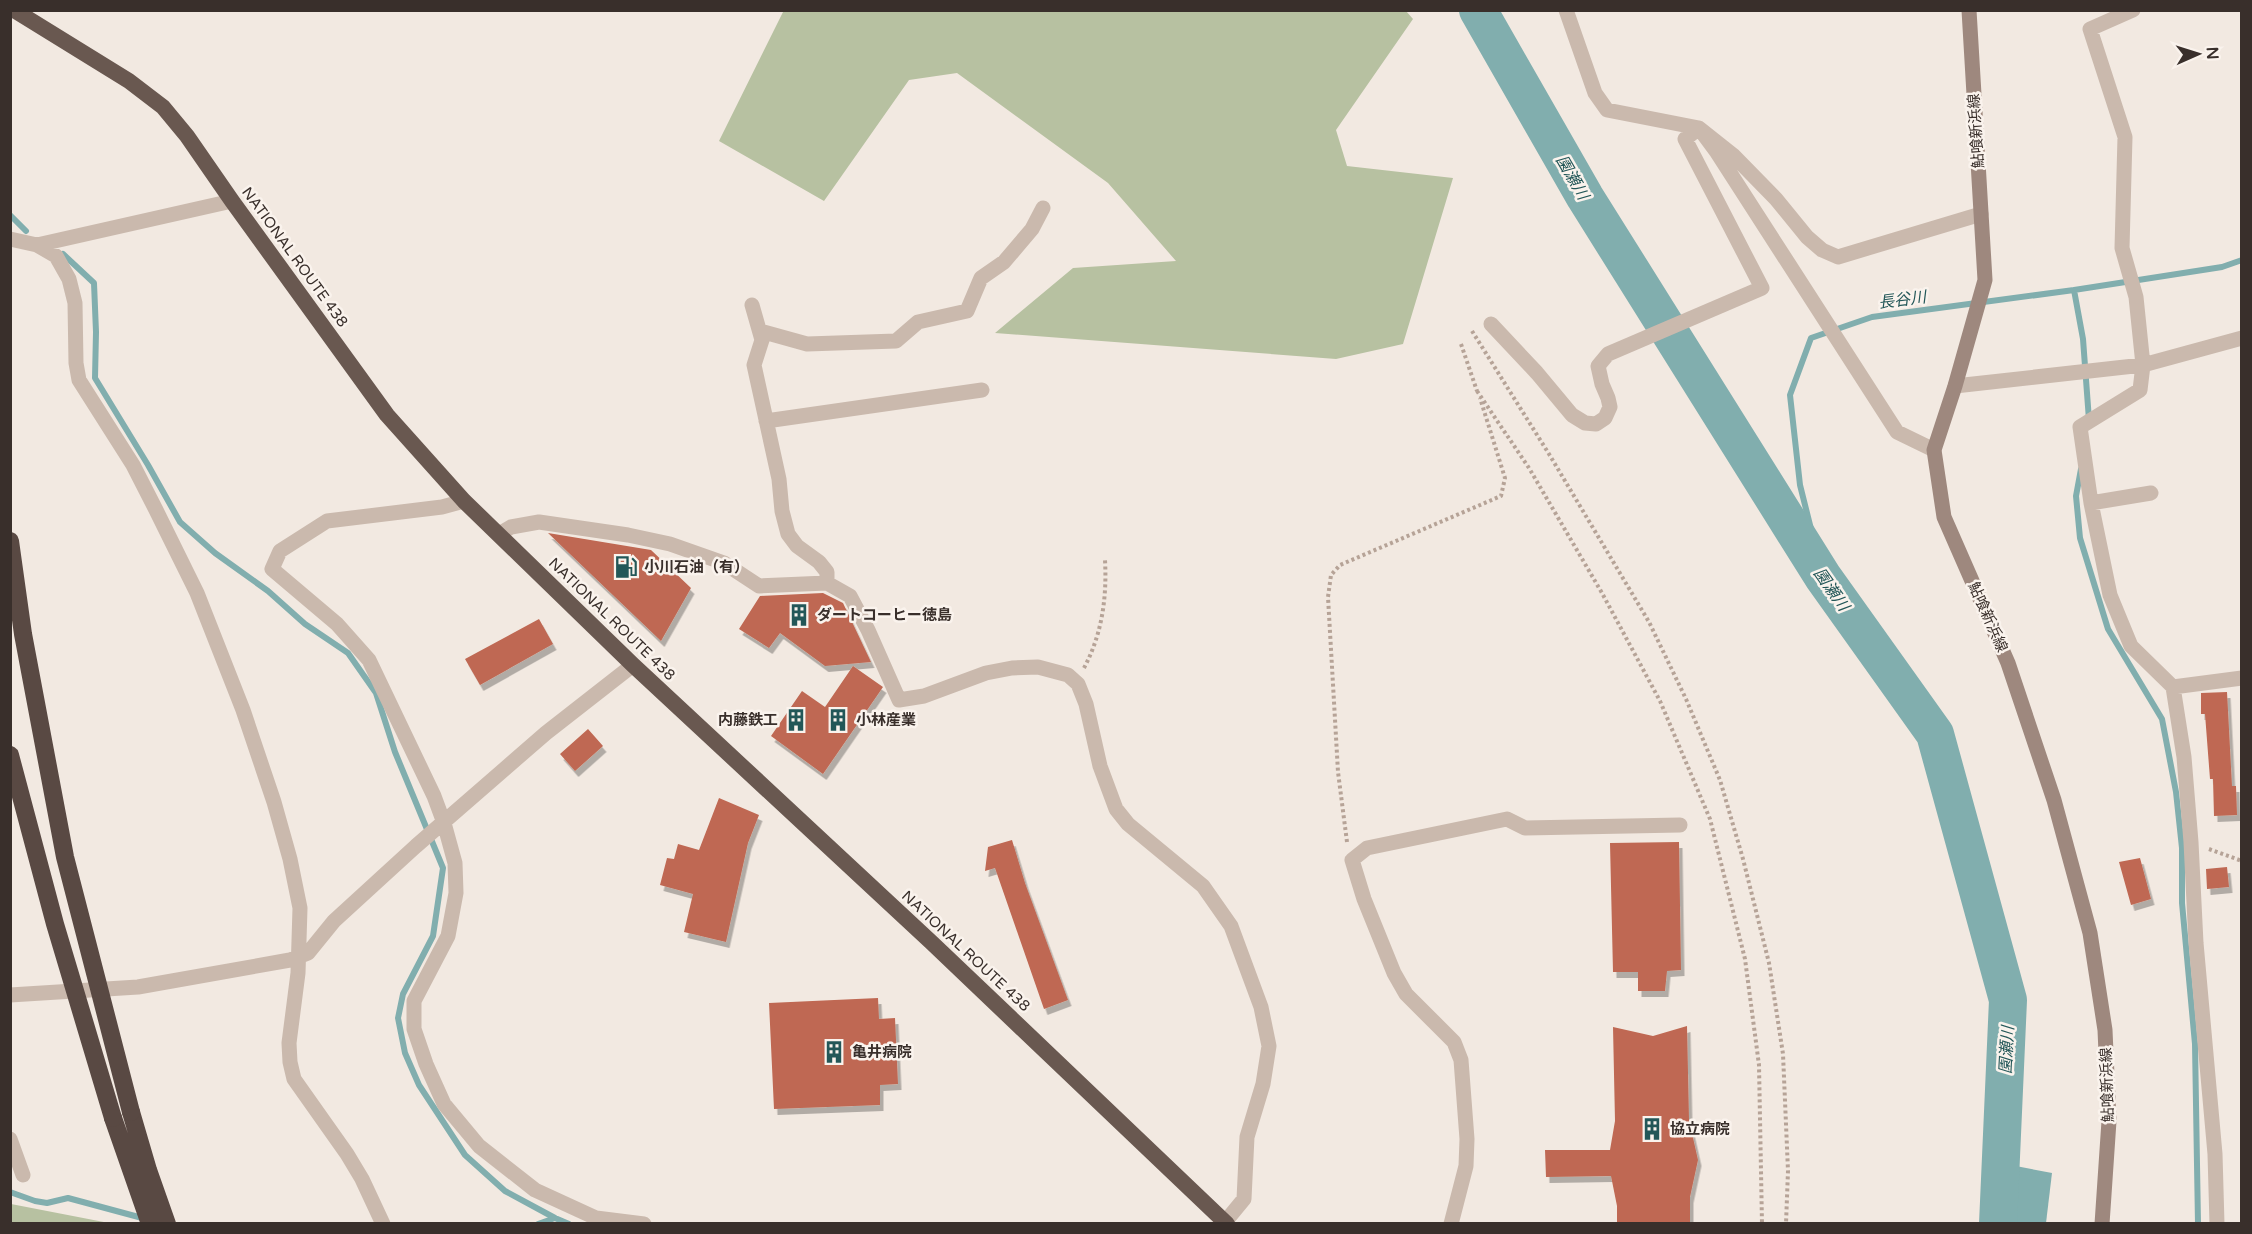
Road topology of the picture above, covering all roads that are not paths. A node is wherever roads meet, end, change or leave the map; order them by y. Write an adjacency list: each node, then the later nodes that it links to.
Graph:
1 (1566, 10): 5 (street)
2 (1969, 10): 8 (main road, 鮎喰新浜線)
3 (2133, 10): 15 (street)
4 (23, 12): 6 (highway, NATIONAL ROUTE 438)
5 (1699, 128): 8 (street); 12 (street); 19 (street)
6 (232, 201): 10 (street); 21 (highway, NATIONAL ROUTE 438)
7 (1043, 208): 13 (street)
8 (1981, 214): 16 (main road, 鮎喰新浜線)
9 (10, 239): 10 (street)
10 (37, 245): 32 (street)
11 (752, 305): 13 (street)
12 (1491, 324)
13 (760, 331): 18 (street)
14 (2241, 338): 15 (street)
15 (2142, 365): 16 (street); 22 (street)
16 (1955, 386): 19 (main road, 鮎喰新浜線)
17 (982, 390): 18 (street)
18 (766, 421): 25 (street)
19 (1934, 450): 42 (main road, 鮎喰新浜線)
20 (2151, 493): 22 (street)
21 (464, 501): 23 (highway, NATIONAL ROUTE 438); 30 (street)
22 (2091, 503): 28 (street)
23 (499, 534): 25 (street); 26 (highway, NATIONAL ROUTE 438)
24 (10, 541): 38 (highway, bridge)
25 (827, 583): 36 (street)
26 (633, 665): 30 (street); 36 (highway, NATIONAL ROUTE 438)
27 (2241, 678): 28 (street)
28 (2173, 687): 43 (street)
29 (10, 755): 37 (highway, bridge)
30 (444, 823): 32 (street); 40 (street)
31 (1680, 825): 41 (street)
32 (299, 957): 33 (street); 39 (street)
33 (10, 995)
34 (10, 1139): 35 (street)
35 (23, 1175)
36 (1226, 1223)
37 (150, 1224)
38 (167, 1224)
39 (383, 1224)
40 (644, 1224)
41 (1451, 1224)
42 (2102, 1224)
43 (2217, 1224)

